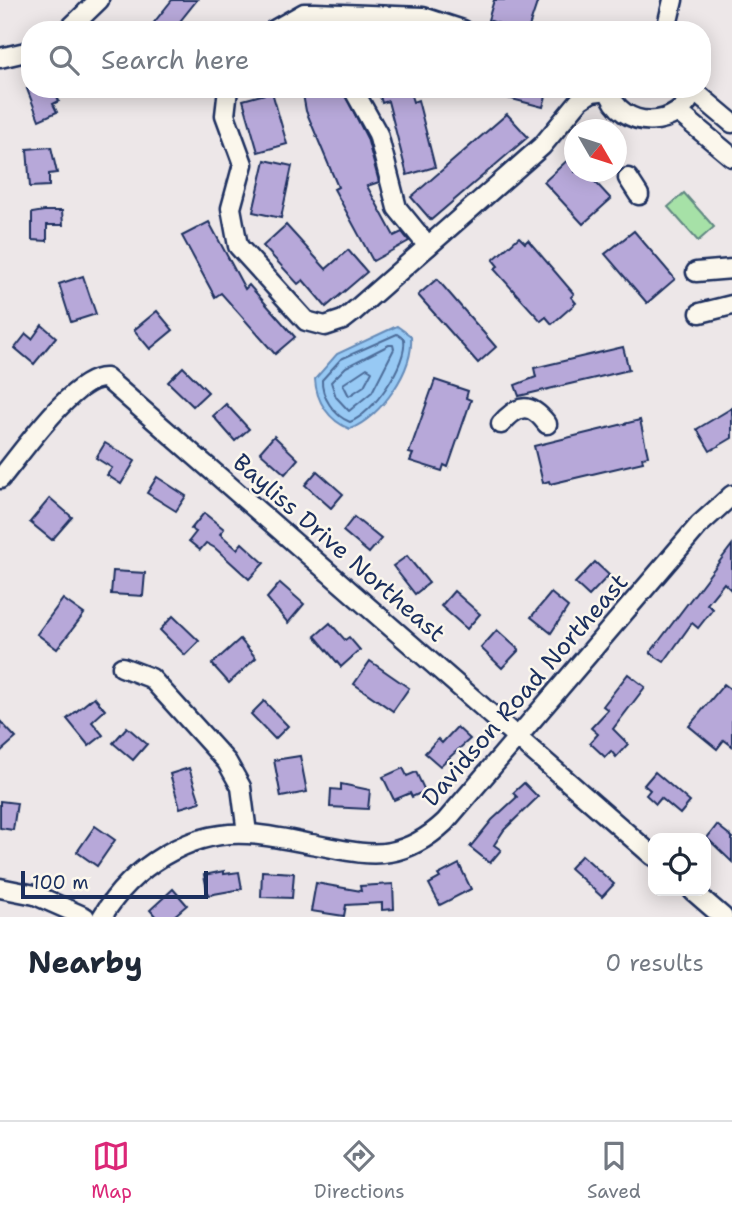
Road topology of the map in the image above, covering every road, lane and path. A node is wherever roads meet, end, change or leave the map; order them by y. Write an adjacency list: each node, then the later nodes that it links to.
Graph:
1 (99, 0): 3 (street)
2 (673, 0): 8 (street)
3 (77, 21)
4 (290, 21): 5 (street)
5 (338, 21)
6 (372, 21): 7 (street)
7 (435, 21)
8 (668, 21)
9 (21, 53): 10 (street)
10 (0, 58)
11 (227, 98): 24 (street)
12 (359, 98): 24 (street)
13 (582, 98): 24 (street)
14 (612, 98): 19 (street)
15 (688, 98): 19 (street)
16 (703, 98): 17 (street)
17 (709, 103): 18 (street); 20 (street)
18 (732, 105)
19 (678, 112): 21 (street)
20 (732, 122)
21 (732, 157)
22 (628, 178): 23 (street)
23 (639, 195)
24 (428, 246)
25 (732, 269): 26 (street)
26 (696, 272)
27 (732, 305): 28 (street)
28 (700, 313)
29 (501, 424): 30 (street)
30 (547, 424)
31 (0, 479): 34 (street, Bayliss Drive Northeast)
32 (732, 495): 34 (street, Davidson Road Northeast)
33 (122, 667): 35 (street)
34 (519, 736): 35 (street, Davidson Road Northeast); 36 (street, Bayliss Drive Northeast)
35 (247, 833): 40 (street, Davidson Road Northeast)
36 (648, 852)
37 (0, 888): 39 (street)
38 (699, 896): 41 (street)
39 (85, 917)
40 (102, 917)
41 (723, 917)

